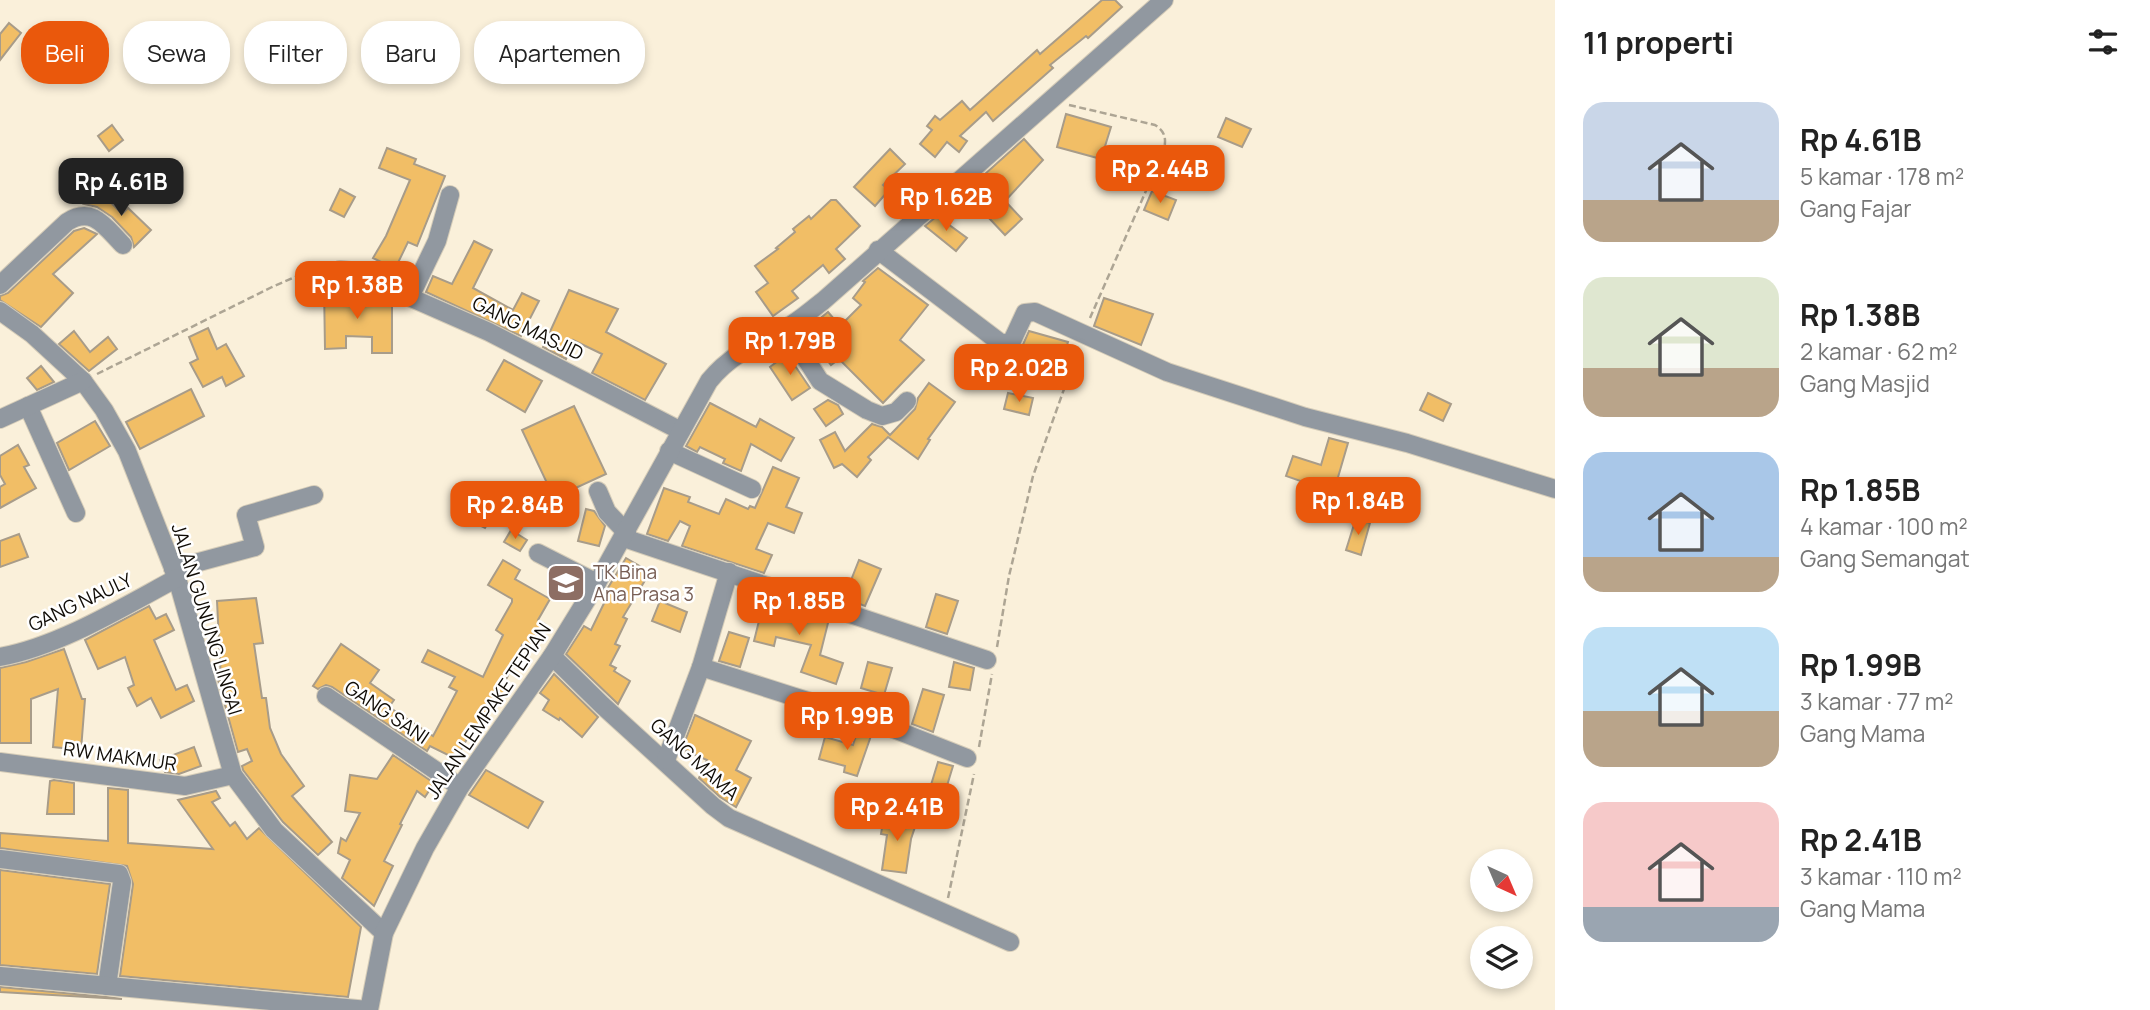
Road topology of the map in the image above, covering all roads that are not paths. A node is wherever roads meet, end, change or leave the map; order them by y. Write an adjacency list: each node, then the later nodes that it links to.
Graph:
1 (1164, 0): 4 (street, JALAN LEMPAKE TEPIAN)
2 (450, 195): 7 (street)
3 (123, 245): 6 (street)
4 (878, 250): 9 (street, JALAN LEMPAKE TEPIAN); 17 (street)
5 (340, 270): 7 (street, GANG MASJID)
6 (0, 285)
7 (410, 297): 14 (street, GANG MASJID)
8 (0, 311): 10 (street, JALAN GUNUNG LINGAI)
9 (786, 328): 11 (street); 14 (street, JALAN LEMPAKE TEPIAN)
10 (83, 381): 12 (street); 24 (street, JALAN GUNUNG LINGAI)
11 (907, 401)
12 (27, 406): 13 (street); 20 (street)
13 (0, 419)
14 (681, 431): 15 (street, JALAN LEMPAKE TEPIAN)
15 (669, 451): 16 (street); 21 (street, JALAN LEMPAKE TEPIAN)
16 (752, 489)
17 (1555, 489)
18 (598, 491): 21 (street)
19 (314, 495): 24 (street, GANG NAULY)
20 (76, 513)
21 (625, 535): 23 (street); 25 (street, JALAN LEMPAKE TEPIAN)
22 (538, 553): 25 (street)
23 (729, 572): 28 (street); 29 (street)
24 (175, 574): 27 (street, GANG NAULY); 34 (street, JALAN GUNUNG LINGAI)
25 (597, 583): 26 (street, JALAN LEMPAKE TEPIAN)
26 (552, 656): 31 (street, GANG MAMA); 35 (street, JALAN LEMPAKE TEPIAN)
27 (0, 657)
28 (993, 657)
29 (701, 667): 31 (street); 32 (street)
30 (326, 696): 35 (street, GANG SANI)
31 (666, 760): 38 (street, GANG MAMA)
32 (973, 760)
33 (0, 762): 34 (street, RW MAKMUR)
34 (233, 775): 37 (street, JALAN GUNUNG LINGAI)
35 (460, 787): 37 (street, JALAN LEMPAKE TEPIAN)
36 (0, 859): 40 (street)
37 (384, 933): 41 (street, JALAN LEMPAKE TEPIAN)
38 (1010, 942)
39 (0, 976): 40 (street)
40 (107, 986): 41 (street)
41 (369, 1010)

